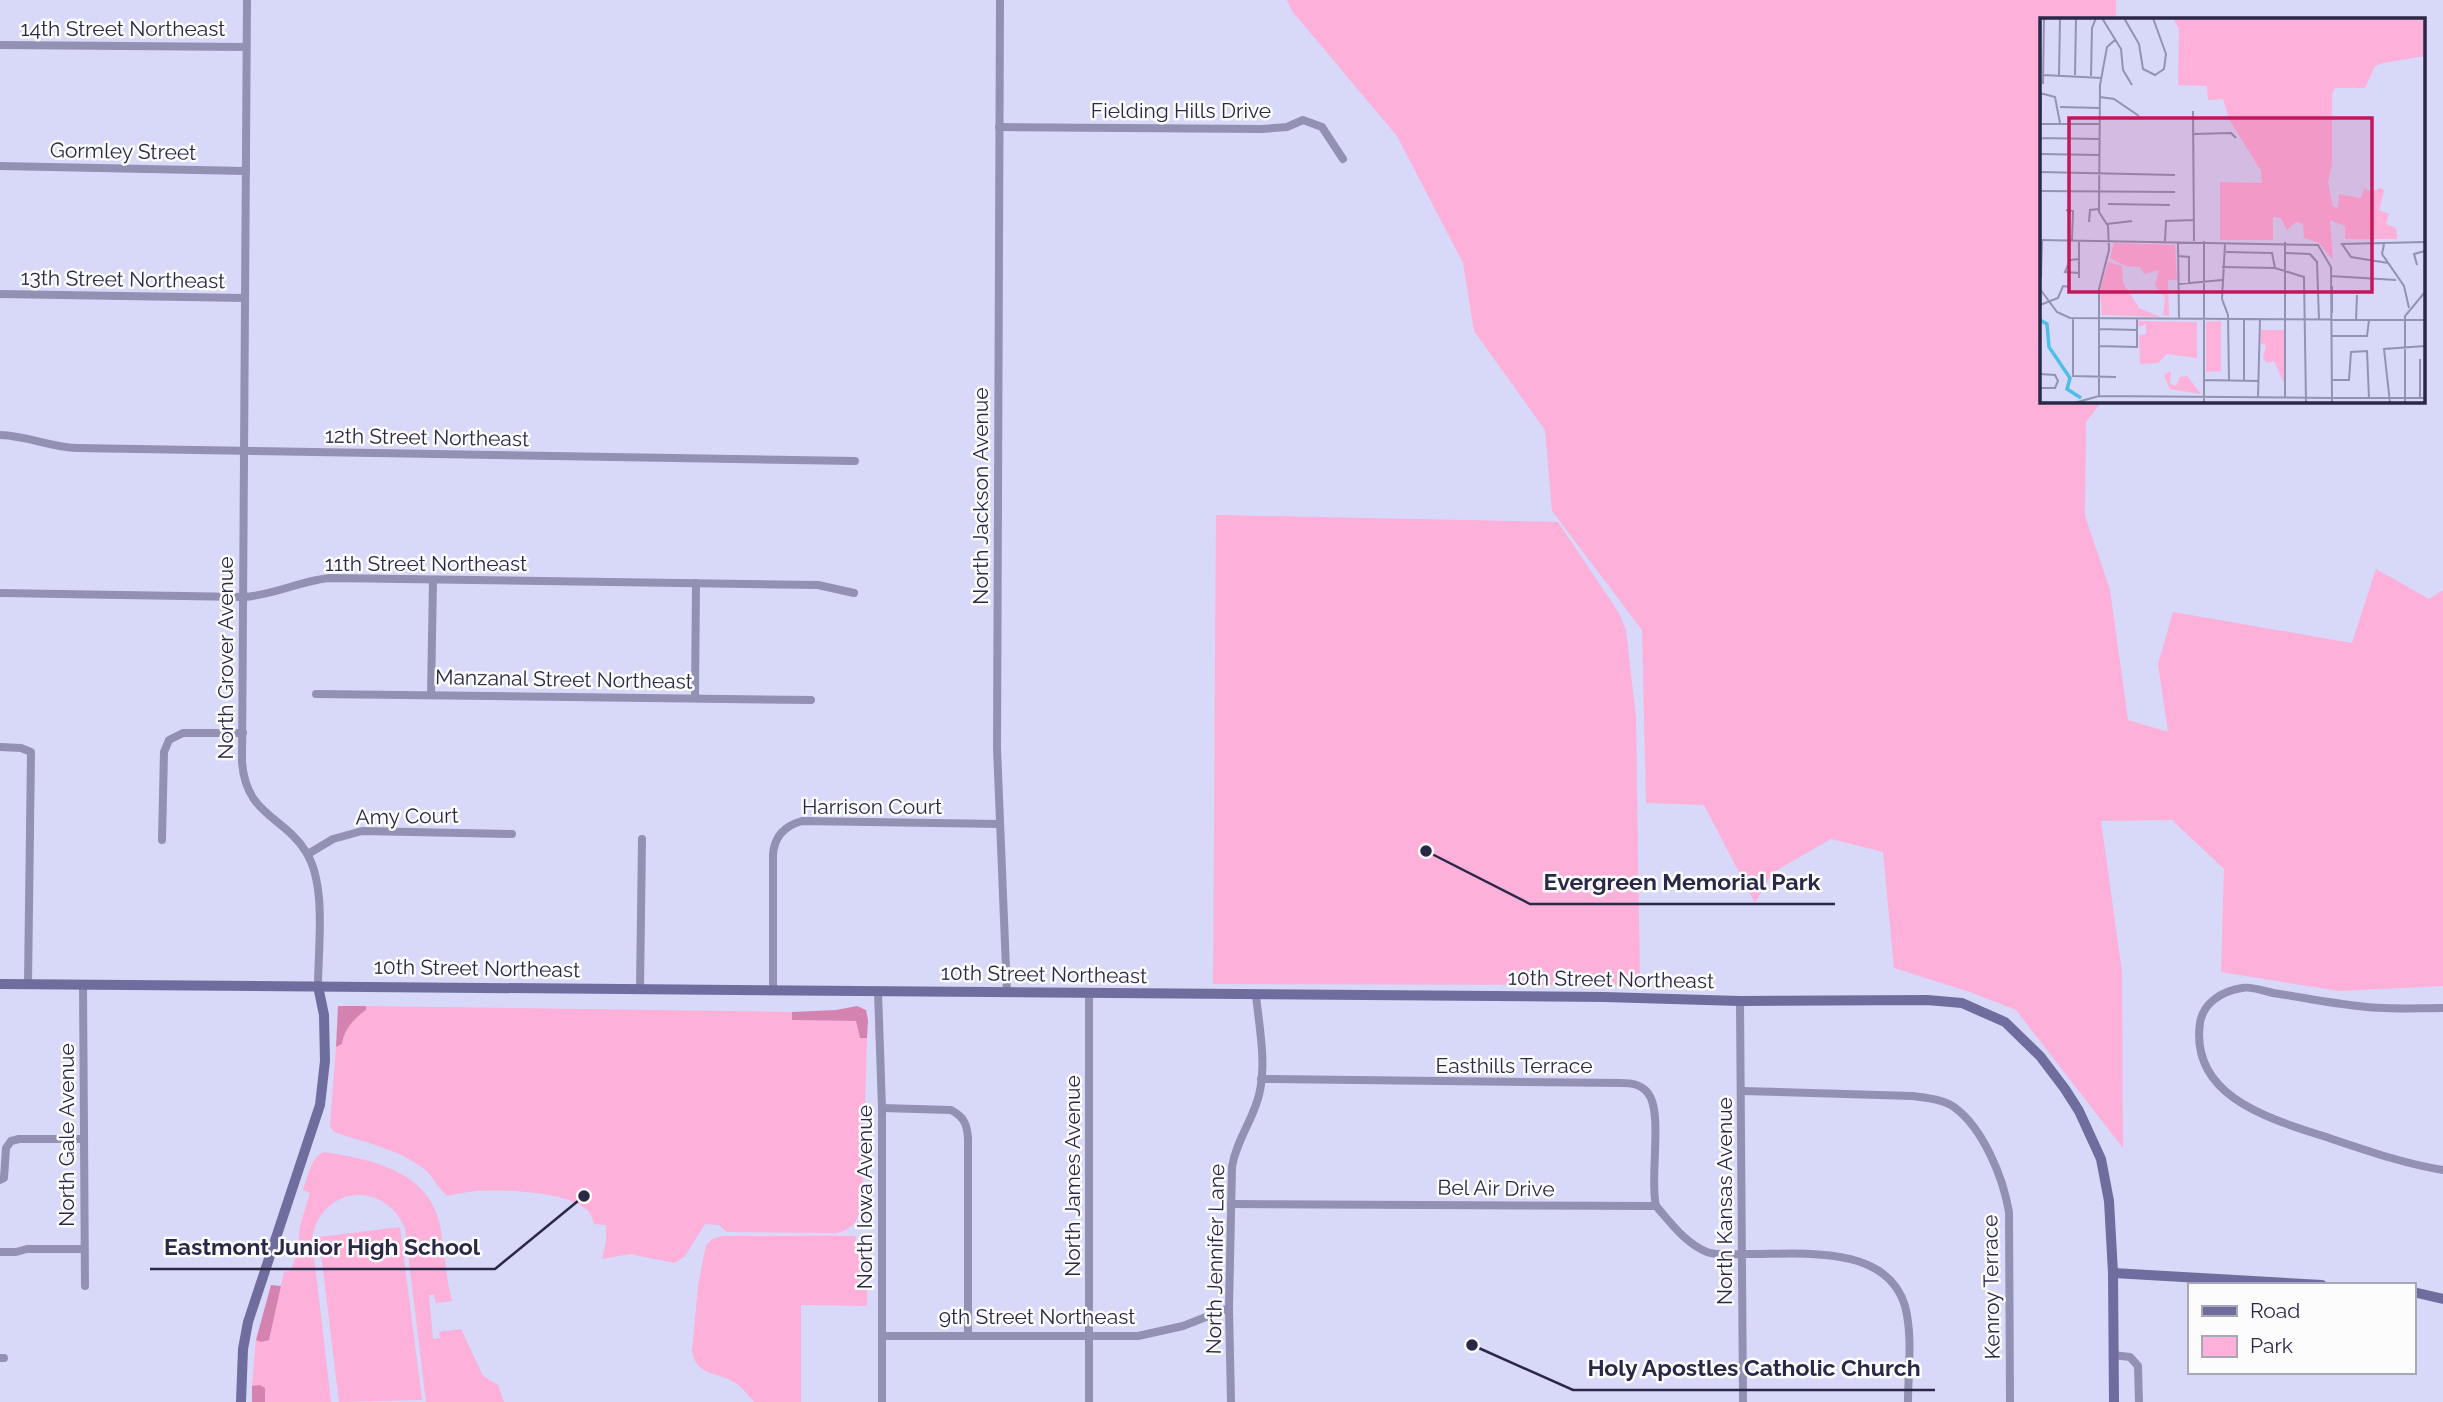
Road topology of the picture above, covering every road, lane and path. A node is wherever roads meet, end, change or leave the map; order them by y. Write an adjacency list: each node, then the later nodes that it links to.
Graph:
1 (247, 0): 4 (street, North Grover Avenue)
2 (1000, 0): 5 (street, North Jackson Avenue)
3 (0, 45): 4 (street, 14th Street Northeast)
4 (246, 47): 8 (street, North Grover Avenue)
5 (999, 127): 6 (street, Fielding Hills Drive); 25 (street, North Jackson Avenue)
6 (1343, 159)
7 (0, 166): 8 (street, Gormley Street)
8 (246, 171): 10 (street, North Grover Avenue)
9 (0, 294): 10 (street, 13th Street Northeast)
10 (245, 298): 12 (street, North Grover Avenue)
11 (0, 435): 12 (street, 12th Street Northeast)
12 (245, 450): 13 (street, 12th Street Northeast); 18 (street, North Grover Avenue)
13 (855, 461)
14 (433, 580): 15 (street, 11th Street Northeast); 18 (street, 11th Street Northeast); 20 (street)
15 (695, 583): 17 (street, 11th Street Northeast); 21 (street)
16 (0, 593): 18 (street, 11th Street Northeast)
17 (854, 593)
18 (244, 597): 23 (street, North Grover Avenue)
19 (316, 694): 20 (street, Manzanal Street Northeast)
20 (431, 695): 21 (street, Manzanal Street Northeast)
21 (695, 698): 22 (street, Manzanal Street Northeast)
22 (811, 700)
23 (243, 733): 27 (street); 29 (street, North Grover Avenue)
24 (0, 747): 31 (street)
25 (1000, 824): 35 (street, Harrison Court); 37 (street, North Jackson Avenue)
26 (512, 834): 29 (street, Amy Court)
27 (162, 839)
28 (642, 839): 34 (street)
29 (307, 854): 33 (street, North Grover Avenue)
30 (0, 984): 31 (main road, 10th Street Northeast)
31 (28, 984): 32 (main road, 10th Street Northeast)
32 (83, 984): 33 (main road, 10th Street Northeast); 45 (street, North Gale Avenue)
33 (318, 986): 34 (main road, 10th Street Northeast); 63 (main road, North Grover Avenue)
34 (640, 989): 35 (main road, 10th Street Northeast)
35 (773, 990): 36 (main road, 10th Street Northeast)
36 (878, 991): 37 (main road, 10th Street Northeast); 44 (street, North Iowa Avenue)
37 (1007, 993): 38 (main road, 10th Street Northeast)
38 (1089, 993): 39 (main road, 10th Street Northeast); 61 (street, North James Avenue)
39 (1256, 995): 40 (main road, 10th Street Northeast); 42 (street, North Jennifer Lane)
40 (1740, 1001): 43 (street, North Kansas Avenue); 53 (main road, 10th Street Northeast)
41 (2443, 1008): 46 (street)
42 (1261, 1079): 48 (street, North Jennifer Lane); 49 (street, Easthills Terrace)
43 (1742, 1091): 52 (street, North Kansas Avenue); 69 (street, Kenroy Terrace)
44 (882, 1108): 59 (street); 60 (street, North Iowa Avenue)
45 (83, 1139): 47 (street); 50 (street, North Gale Avenue)
46 (2443, 1170)
47 (0, 1180)
48 (1231, 1204): 49 (street, Bel Air Drive); 58 (street, North Jennifer Lane)
49 (1656, 1206): 52 (street)
50 (84, 1249): 51 (street); 55 (street, North Gale Avenue)
51 (0, 1252)
52 (1742, 1254): 67 (street, North Kansas Avenue); 68 (street)
53 (2113, 1273): 54 (main road); 62 (main road, 10th Street Northeast)
54 (2287, 1283)
55 (85, 1286)
56 (2415, 1292): 57 (main road)
57 (2443, 1299)
58 (1229, 1308): 61 (street, 9th Street Northeast); 66 (street, North Jennifer Lane)
59 (968, 1335): 60 (street, 9th Street Northeast); 61 (street, 9th Street Northeast)
60 (882, 1336): 64 (street, North Iowa Avenue)
61 (1089, 1338): 65 (street, North James Avenue)
62 (2113, 1355): 70 (main road, 10th Street Northeast); 71 (street)
63 (241, 1402)
64 (882, 1402)
65 (1088, 1402)
66 (1231, 1402)
67 (1743, 1402)
68 (1908, 1402)
69 (2010, 1402)
70 (2114, 1402)
71 (2138, 1402)

